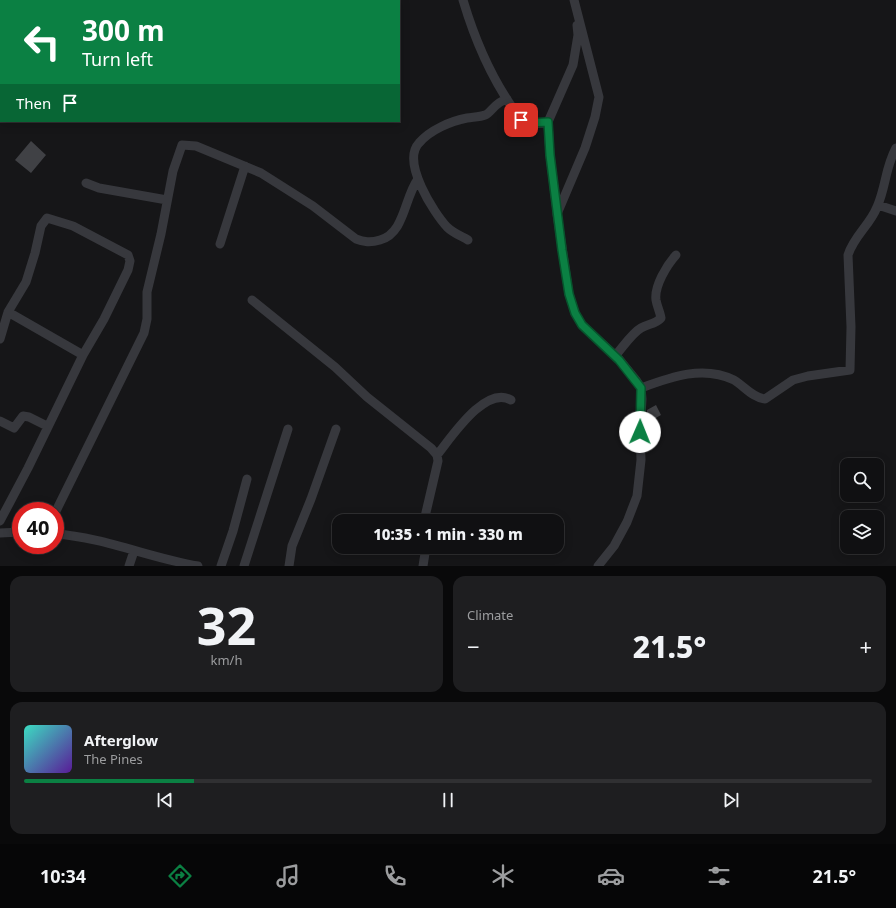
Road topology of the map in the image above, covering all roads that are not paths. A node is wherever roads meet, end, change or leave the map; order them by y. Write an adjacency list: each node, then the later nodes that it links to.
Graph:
1 (463, 0): 3 (street)
2 (575, 4): 4 (street); 12 (street)
3 (507, 99): 4 (street); 7 (street)
4 (548, 122): 12 (street)
5 (896, 148): 10 (street)
6 (245, 166): 7 (street); 9 (street); 14 (street)
7 (418, 179): 13 (street)
8 (86, 183): 9 (street)
9 (167, 200): 29 (street)
10 (878, 205): 11 (street); 21 (street)
11 (896, 211)
12 (557, 214): 20 (street)
13 (468, 240)
14 (220, 244)
15 (676, 255): 20 (street)
16 (252, 300): 27 (street)
17 (8, 312): 18 (street); 19 (street); 19 (street)
18 (0, 339)
19 (82, 355): 24 (street)
20 (615, 356): 21 (street)
21 (641, 388): 43 (street)
22 (511, 400): 27 (street)
23 (0, 421): 24 (street)
24 (47, 426): 31 (street)
25 (288, 429): 40 (street)
26 (336, 429): 41 (street)
27 (437, 455): 30 (street)
28 (247, 479): 39 (street)
29 (60, 502)
30 (426, 514)
31 (0, 521)
32 (12, 532): 33 (street)
33 (0, 533)
34 (64, 536): 35 (street)
35 (134, 551): 37 (street); 38 (street)
36 (425, 554): 42 (street)
37 (129, 566)
38 (198, 566)
39 (221, 566)
40 (244, 566)
41 (289, 566)
42 (423, 566)
43 (598, 566)

